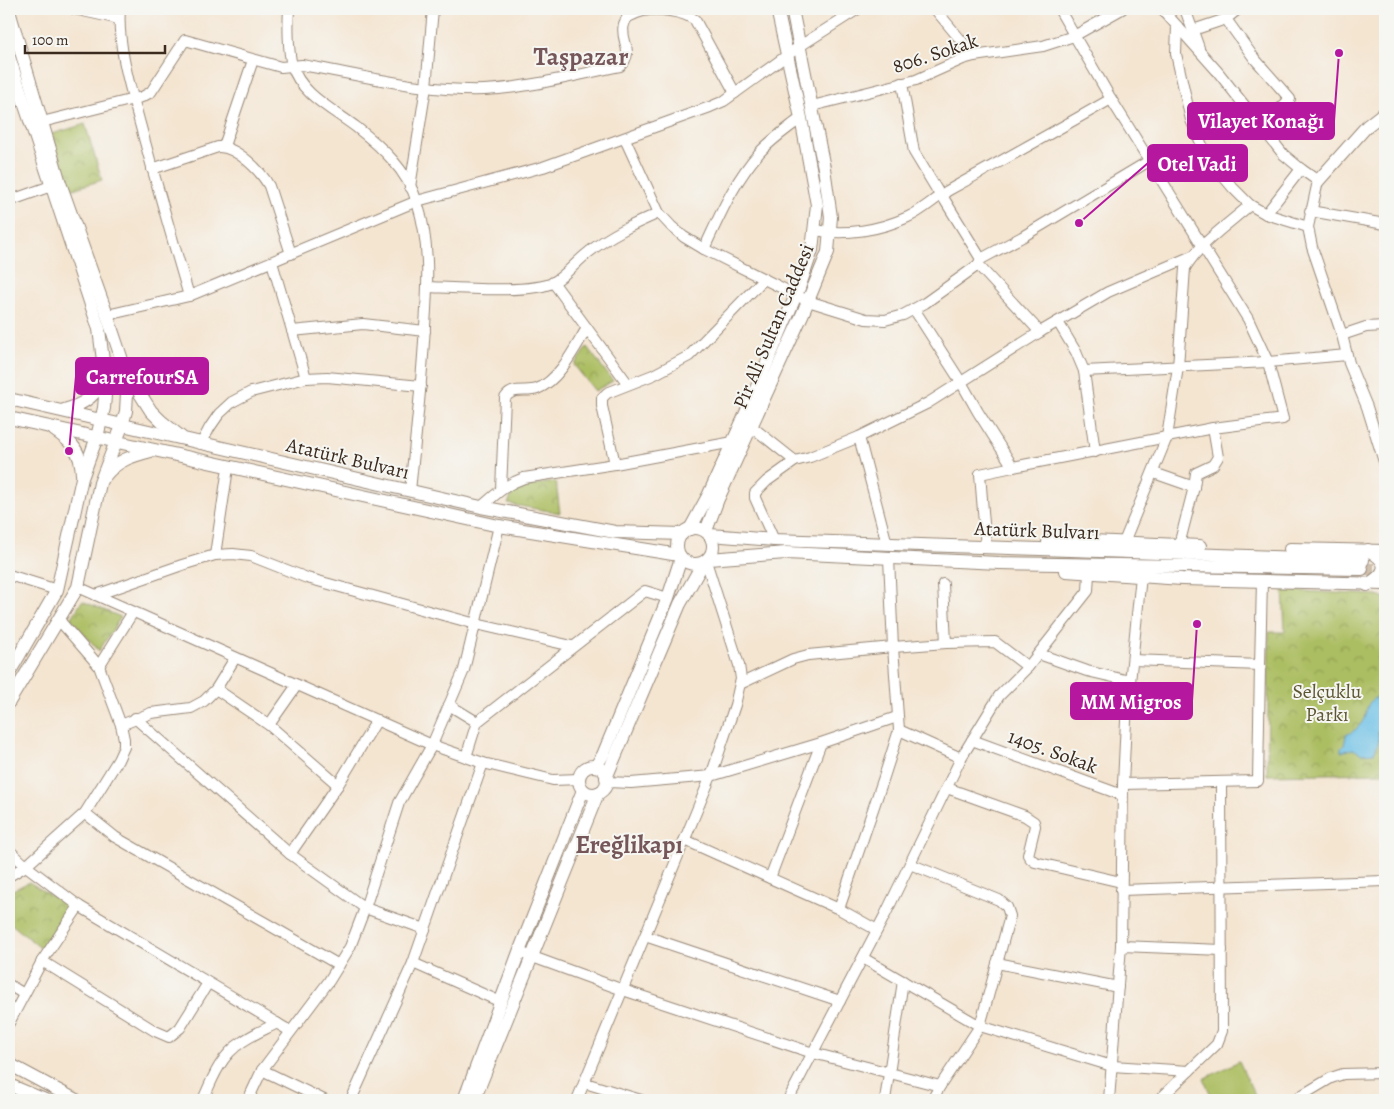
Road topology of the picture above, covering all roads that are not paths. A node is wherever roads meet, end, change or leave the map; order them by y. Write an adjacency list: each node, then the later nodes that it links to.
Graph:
1 (74, 9): 15 (street)
2 (289, 9): 26 (street)
3 (434, 9): 29 (street)
4 (777, 9): 22 (main road)
5 (792, 9): 20 (main road, Pir Ali Sultan Caddesi)
6 (858, 9): 20 (street)
7 (935, 9): 23 (street)
8 (1059, 9): 19 (street)
9 (1122, 9): 19 (street, 806. Sokak)
10 (1162, 9): 17 (street)
11 (1184, 9): 18 (street)
12 (1237, 9): 16 (street)
13 (9, 11): 36 (main road)
14 (630, 13): 29 (street); 30 (street)
15 (120, 14): 31 (street)
16 (1226, 19): 18 (street); 37 (street)
17 (1177, 26): 21 (street); 49 (street)
18 (1193, 30): 21 (street)
19 (1074, 36): 23 (street, 806. Sokak); 32 (street)
20 (800, 46): 22 (street); 33 (main road, Pir Ali Sultan Caddesi)
21 (1201, 53): 37 (street)
22 (787, 56): 30 (street); 35 (main road)
23 (974, 56): 28 (street, 806. Sokak)
24 (9, 57): 27 (main road)
25 (253, 60): 26 (street); 31 (street); 39 (street)
26 (292, 66): 29 (street); 45 (street)
27 (12, 74): 44 (main road)
28 (902, 84): 33 (street, 806. Sokak); 46 (street)
29 (426, 87): 45 (street)
30 (735, 93): 38 (street)
31 (133, 98): 36 (street); 41 (street)
32 (1111, 99): 40 (street); 46 (street)
33 (812, 106): 56 (main road, Pir Ali Sultan Caddesi)
34 (1385, 112): 43 (main road)
35 (801, 118): 55 (main road); 58 (street)
36 (42, 122): 70 (main road)
37 (1262, 126): 42 (street)
38 (625, 139): 48 (street); 51 (street)
39 (224, 146): 41 (street); 59 (street)
40 (1149, 161): 57 (street); 62 (street)
41 (152, 169): 66 (street)
42 (1301, 169): 43 (street); 52 (street)
43 (1318, 181): 50 (street)
44 (52, 186): 47 (street); 83 (main road)
45 (410, 187): 48 (street)
46 (940, 195): 56 (street); 62 (street)
47 (9, 201)
48 (417, 202): 59 (street); 65 (street)
49 (1250, 205): 52 (street); 57 (street)
50 (1310, 211): 53 (street); 54 (street)
51 (659, 214): 58 (street); 64 (street)
52 (1266, 214): 54 (street)
53 (1385, 224)
54 (1308, 227): 77 (street)
55 (815, 230): 56 (street); 67 (main road)
56 (829, 233): 68 (main road, Pir Ali Sultan Caddesi)
57 (1202, 246): 60 (street); 79 (street)
58 (704, 249): 63 (street)
59 (291, 254): 61 (street)
60 (1192, 256): 71 (street); 81 (street)
61 (272, 262): 66 (street); 75 (street)
62 (980, 262): 69 (street); 76 (street)
63 (763, 280): 67 (street); 86 (street)
64 (553, 282): 65 (street); 73 (street)
65 (428, 287): 74 (street)
66 (189, 296): 70 (street)
67 (795, 296): 68 (street); 92 (main road)
68 (808, 301): 69 (street); 92 (main road, Pir Ali Sultan Caddesi)
69 (914, 309): 85 (street)
70 (108, 315): 80 (main road)
71 (1058, 322): 76 (street); 82 (street)
72 (1385, 326): 77 (street)
73 (587, 328): 86 (street); 114 (street)
74 (425, 331): 75 (street); 87 (street)
75 (292, 332): 84 (street)
76 (1040, 332): 85 (street)
77 (1342, 335): 78 (street)
78 (1347, 355): 79 (street); 107 (street)
79 (1268, 362): 81 (street); 95 (street)
80 (123, 367): 93 (main road); 99 (main road)
81 (1178, 367): 82 (street); 98 (street)
82 (1084, 371): 104 (street)
83 (105, 375): 89 (main road); 91 (main road)
84 (306, 378): 87 (street); 101 (street)
85 (961, 382): 96 (street); 108 (street)
86 (628, 384): 106 (street)
87 (421, 386): 115 (street)
88 (9, 399): 89 (main road, Atatürk Bulvarı)
89 (62, 411): 91 (main road, Atatürk Bulvarı)
90 (9, 418): 94 (main road, Atatürk Bulvarı)
91 (101, 419): 93 (main road, Atatürk Bulvarı); 97 (main road)
92 (747, 424): 102 (main road); 105 (street)
93 (122, 426): 99 (main road, Atatürk Bulvarı); 100 (main road)
94 (50, 427): 97 (main road, Atatürk Bulvarı); 111 (main road)
95 (1213, 428): 98 (street); 113 (street)
96 (859, 436): 105 (street); 122 (street)
97 (97, 437): 100 (main road, Atatürk Bulvarı); 111 (main road)
98 (1167, 437): 104 (street); 110 (street)
99 (185, 440): 101 (main road, Atatürk Bulvarı)
100 (116, 442): 103 (main road, Atatürk Bulvarı); 112 (main road)
101 (201, 444): 115 (main road, Atatürk Bulvarı)
102 (738, 444): 106 (street); 118 (main road); 119 (main road)
103 (154, 451): 109 (main road, Atatürk Bulvarı); 112 (main road)
104 (1095, 452): 108 (street)
105 (795, 461): 120 (street)
106 (615, 464): 114 (street)
107 (1385, 464)
108 (1013, 467): 124 (street)
109 (228, 468): 117 (main road, Atatürk Bulvarı); 127 (street)
110 (1154, 473): 113 (street); 121 (street)
111 (82, 478): 141 (main road)
112 (100, 483): 140 (main road)
113 (1194, 487): 123 (street)
114 (501, 489): 116 (street)
115 (410, 491): 116 (main road, Atatürk Bulvarı)
116 (482, 507): 118 (main road, Atatürk Bulvarı)
117 (499, 526): 128 (main road, Atatürk Bulvarı); 146 (street)
118 (686, 531): 119 (main road); 128 (main road)
119 (708, 533): 120 (main road, Atatürk Bulvarı); 131 (main road)
120 (774, 540): 122 (main road, Atatürk Bulvarı)
121 (1124, 542): 123 (main road); 125 (main road)
122 (887, 544): 124 (main road, Atatürk Bulvarı)
123 (1179, 545): 130 (main road)
124 (986, 548): 125 (main road, Atatürk Bulvarı)
125 (1000, 548): 130 (main road, Atatürk Bulvarı)
126 (1385, 551): 130 (main road)
127 (215, 555): 142 (street); 146 (street)
128 (680, 556): 131 (main road); 143 (main road)
129 (889, 558): 131 (main road, Atatürk Bulvarı); 132 (main road, Atatürk Bulvarı); 149 (street)
130 (1364, 560): 132 (main road, Atatürk Bulvarı); 139 (main road)
131 (706, 561): 158 (street); 178 (main road)
132 (999, 563): 133 (main road)
133 (1089, 573): 135 (main road); 150 (street)
134 (9, 575): 141 (street)
135 (1141, 576): 136 (main road); 152 (street)
136 (1262, 581): 139 (main road); 153 (street)
137 (943, 584): 147 (street)
138 (1385, 584): 139 (main road)
139 (1367, 585)
140 (78, 587): 142 (street); 145 (main road)
141 (57, 590): 156 (main road)
142 (96, 595): 144 (street)
143 (668, 598): 148 (street); 176 (main road)
144 (133, 612): 151 (street); 154 (street)
145 (59, 620): 154 (street); 161 (main road)
146 (476, 624): 148 (street); 162 (street)
147 (946, 643): 149 (street); 155 (street)
148 (572, 646): 166 (street)
149 (893, 647): 158 (street); 163 (street)
150 (1038, 654): 155 (street); 157 (street)
151 (235, 658): 159 (street); 160 (street)
152 (1133, 660): 153 (street); 157 (street)
153 (1260, 665): 179 (street)
154 (99, 666): 168 (street)
155 (1028, 667): 170 (street)
156 (9, 673)
157 (1130, 681): 181 (street)
158 (740, 684): 177 (street)
159 (297, 685): 165 (street); 167 (street)
160 (216, 689): 164 (street); 167 (street)
161 (9, 702)
162 (449, 705): 166 (street); 172 (street)
163 (897, 717): 169 (street); 171 (street)
164 (135, 718): 168 (street); 189 (street)
165 (377, 720): 172 (street); 182 (street)
166 (477, 722): 173 (street)
167 (268, 724): 182 (street)
168 (121, 725): 186 (street)
169 (899, 730): 174 (street); 199 (street)
170 (972, 740): 174 (street); 185 (street, 1405. Sokak)
171 (821, 743): 177 (street); 193 (street)
172 (432, 744): 173 (street); 198 (street)
173 (466, 757): 175 (street)
174 (961, 758): 183 (street)
175 (483, 763): 180 (street); 200 (street)
176 (596, 766): 178 (main road); 180 (main road)
177 (711, 776): 178 (street); 187 (street)
178 (607, 780): 184 (main road)
179 (1221, 783): 181 (street); 196 (street)
180 (581, 784): 184 (main road); 205 (main road)
181 (1123, 784): 185 (street)
182 (338, 785): 189 (street)
183 (946, 788): 190 (street); 195 (street)
184 (598, 793): 206 (main road)
185 (1122, 795): 195 (street)
186 (85, 813): 191 (street); 211 (street)
187 (685, 840): 193 (street); 202 (street)
188 (9, 850): 191 (street)
189 (290, 854): 198 (street)
190 (910, 864): 201 (street); 210 (street)
191 (26, 866): 192 (street); 197 (street)
192 (9, 876)
193 (770, 878): 199 (street)
194 (1385, 881): 196 (street)
195 (1122, 886): 196 (street); 203 (street)
196 (1221, 886): 204 (street)
197 (79, 906): 208 (street); 213 (street)
198 (365, 908): 200 (street); 211 (street)
199 (839, 909): 201 (street)
200 (425, 929): 209 (street)
201 (877, 930): 207 (street)
202 (645, 936): 216 (street); 218 (street)
203 (1121, 946): 204 (street); 215 (street)
204 (1222, 950): 228 (street)
205 (519, 952): 206 (street); 219 (main road)
206 (533, 957): 216 (street); 240 (main road)
207 (863, 958): 212 (street); 218 (street)
208 (42, 961): 213 (street); 217 (street)
209 (413, 963): 219 (street); 239 (street)
210 (997, 963): 215 (street); 222 (street)
211 (339, 965): 223 (street)
212 (902, 981): 222 (street); 230 (street)
213 (208, 983): 221 (street)
214 (9, 985): 217 (street)
215 (1118, 987): 226 (street)
216 (623, 990): 224 (street); 231 (street)
217 (24, 994): 220 (street)
218 (840, 1001): 224 (street)
219 (501, 1002): 240 (main road)
220 (9, 1023)
221 (277, 1023): 223 (street); 236 (street)
222 (980, 1026): 226 (street); 233 (street)
223 (290, 1031): 227 (street)
224 (813, 1053): 230 (street); 243 (street)
225 (9, 1064): 235 (main road)
226 (1112, 1066): 228 (street); 246 (street)
227 (262, 1070): 237 (street); 238 (street)
228 (1189, 1071): 247 (street)
229 (1385, 1073): 248 (street)
230 (888, 1074): 233 (street); 244 (street)
231 (585, 1083): 241 (street); 242 (street)
232 (9, 1085): 234 (main road)
233 (940, 1086): 245 (street)
234 (45, 1100)
235 (76, 1100)
236 (203, 1100)
237 (248, 1100)
238 (324, 1100)
239 (351, 1100)
240 (474, 1100)
241 (578, 1100)
242 (641, 1100)
243 (788, 1100)
244 (885, 1100)
245 (932, 1100)
246 (1109, 1100)
247 (1159, 1100)
248 (1294, 1100)

